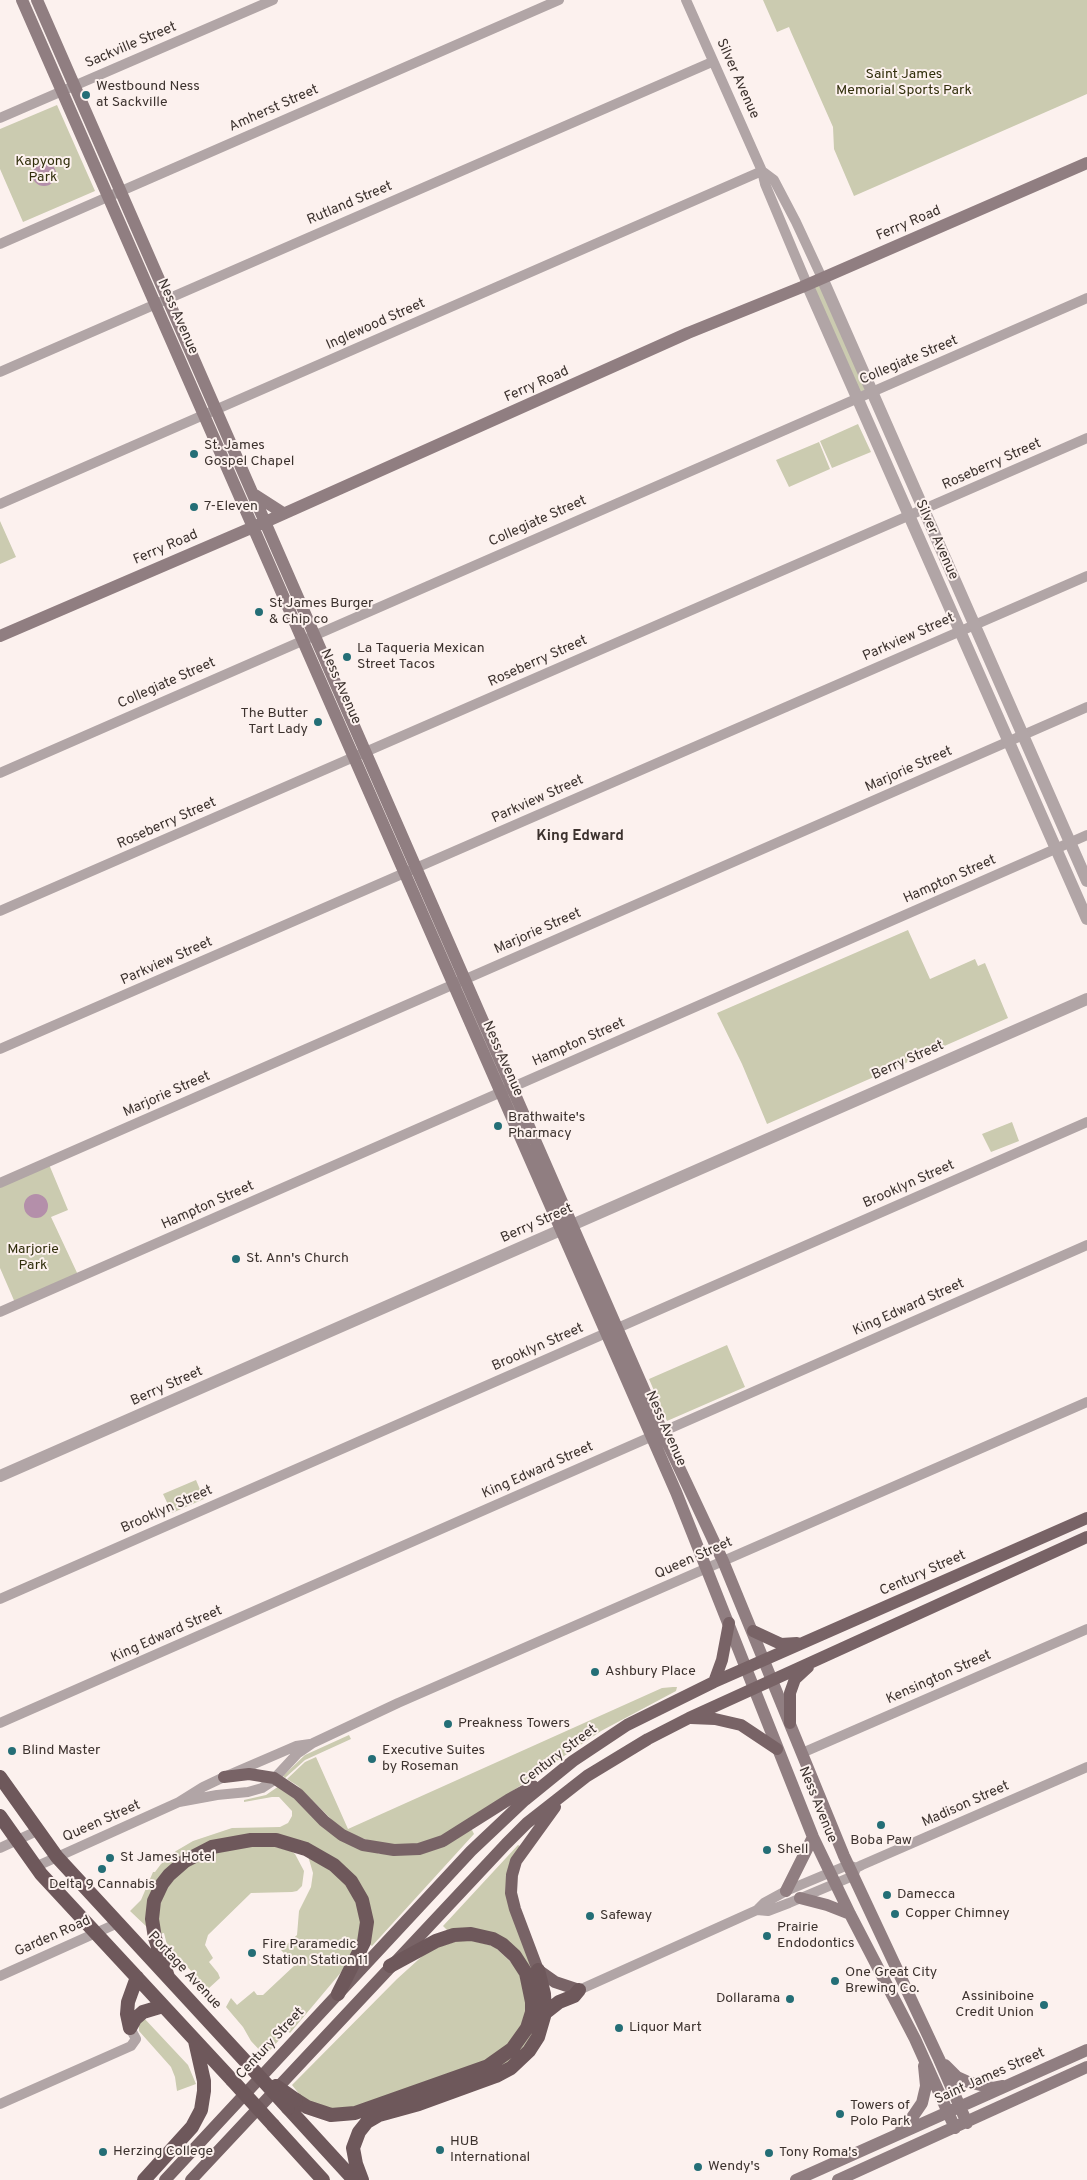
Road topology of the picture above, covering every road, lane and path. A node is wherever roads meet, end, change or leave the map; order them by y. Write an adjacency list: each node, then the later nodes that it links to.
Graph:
1 (22, 0): 8 (main road, Ness Avenue)
2 (37, 0): 7 (main road, Ness Avenue)
3 (272, 0): 7 (street, Sackville Street)
4 (559, 0): 12 (street, Amherst Street)
5 (686, 0): 6 (street, Silver Avenue)
6 (712, 62): 11 (street, Silver Avenue); 17 (street, Rutland Street)
7 (75, 86): 8 (street, Sackville Street); 12 (main road, Ness Avenue)
8 (62, 91): 9 (street, Sackville Street); 13 (main road, Ness Avenue)
9 (0, 118)
10 (1087, 163): 15 (main road, Ferry Road)
11 (762, 171): 15 (street, Silver Avenue); 16 (street, Silver Avenue); 23 (street, Inglewood Street)
12 (121, 191): 13 (street, Amherst Street); 17 (main road, Ness Avenue)
13 (108, 197): 14 (street, Amherst Street); 19 (main road, Ness Avenue)
14 (0, 244)
15 (822, 278): 16 (main road, Ferry Road); 21 (street, Silver Avenue)
16 (807, 284): 22 (street, Silver Avenue); 29 (main road, Ferry Road)
17 (168, 298): 19 (street, Rutland Street); 23 (main road, Ness Avenue)
18 (1087, 298): 21 (street, Collegiate Street)
19 (155, 304): 20 (street, Rutland Street); 24 (main road, Ness Avenue)
20 (0, 372)
21 (871, 392): 22 (street, Collegiate Street); 28 (street, Silver Avenue)
22 (858, 398): 30 (street, Silver Avenue); 36 (street, Collegiate Street)
23 (217, 410): 24 (street, Inglewood Street); 26 (main road, Ness Avenue)
24 (204, 415): 27 (street, Inglewood Street); 32 (main road, Ness Avenue)
25 (1087, 438): 28 (street, Roseberry Street)
26 (254, 495): 29 (main road); 31 (main road, Ness Avenue)
27 (0, 504)
28 (923, 510): 30 (street, Roseberry Street); 34 (street, Silver Avenue)
29 (283, 513): 31 (main road, Ferry Road)
30 (910, 516): 35 (street, Silver Avenue); 42 (street, Roseberry Street)
31 (266, 522): 32 (main road, Ferry Road); 36 (main road, Ness Avenue)
32 (253, 527): 37 (main road, Ferry Road); 38 (main road, Ness Avenue)
33 (1087, 576): 34 (street, Parkview Street)
34 (974, 625): 35 (street, Parkview Street); 40 (street, Silver Avenue)
35 (960, 631): 41 (street, Silver Avenue); 47 (street, Parkview Street)
36 (315, 634): 38 (street, Collegiate Street); 42 (main road, Ness Avenue)
37 (0, 636)
38 (302, 640): 42 (main road, Ness Avenue); 43 (street, Collegiate Street)
39 (1087, 708): 40 (street, Marjorie Street)
40 (1022, 735): 41 (street, Marjorie Street); 45 (street, Silver Avenue)
41 (1009, 741): 46 (street, Silver Avenue); 52 (street, Marjorie Street)
42 (360, 755): 47 (main road, Ness Avenue); 48 (main road, Ness Avenue); 50 (street, Roseberry Street)
43 (0, 772)
44 (1087, 835): 45 (street, Hampton Street)
45 (1070, 843): 46 (street, Hampton Street); 49 (street, Silver Avenue)
46 (1056, 849): 51 (street, Silver Avenue); 55 (street, Hampton Street)
47 (416, 868): 48 (street, Parkview Street); 52 (main road, Ness Avenue)
48 (404, 874): 52 (main road, Ness Avenue); 54 (street, Parkview Street)
49 (1087, 881)
50 (0, 911)
51 (1087, 920)
52 (459, 982): 55 (main road, Ness Avenue); 57 (street, Marjorie Street)
53 (1087, 999): 58 (street, Berry Street)
54 (0, 1050)
55 (506, 1090): 58 (main road, Ness Avenue); 59 (main road, Ness Avenue); 61 (street, Hampton Street)
56 (1087, 1122): 62 (street, Brooklyn Street)
57 (0, 1182)
58 (573, 1225): 59 (street, Berry Street); 62 (main road, Ness Avenue)
59 (561, 1230): 62 (main road, Ness Avenue); 65 (street, Berry Street)
60 (1087, 1245): 64 (street, King Edward Street)
61 (0, 1312)
62 (612, 1330): 64 (main road, Ness Avenue); 70 (street, Brooklyn Street)
63 (1087, 1402): 68 (street, Queen Street)
64 (657, 1434): 68 (main road, Ness Avenue); 69 (main road, Ness Avenue); 82 (street, King Edward Street)
65 (0, 1476)
66 (1087, 1518): 74 (main road, Century Street)
67 (1087, 1538): 76 (main road)
68 (723, 1561): 69 (street, Queen Street); 73 (main road, Ness Avenue)
69 (706, 1569): 71 (main road, Ness Avenue); 84 (street, Queen Street)
70 (0, 1599)
71 (729, 1623): 77 (main road, Ness Avenue); 79 (main road)
72 (1087, 1629): 86 (street, Kensington Street)
73 (753, 1632): 74 (main road); 75 (main road, Ness Avenue)
74 (802, 1643): 75 (main road, Century Street)
75 (765, 1660): 77 (main road, Century Street); 78 (main road, Ness Avenue)
76 (815, 1660): 78 (main road); 83 (main road)
77 (747, 1668): 79 (main road, Century Street); 80 (main road, Ness Avenue)
78 (772, 1679): 80 (main road); 83 (main road, Ness Avenue)
79 (714, 1682): 88 (main road, Century Street)
80 (754, 1687): 81 (main road); 85 (main road, Ness Avenue)
81 (689, 1718): 85 (main road); 92 (main road)
82 (0, 1723)
83 (790, 1723): 86 (main road, Ness Avenue)
84 (313, 1743): 90 (street, Queen Street); 91 (street, Queen Street)
85 (777, 1749): 96 (main road, Ness Avenue)
86 (802, 1754): 101 (main road, Ness Avenue)
87 (1087, 1767): 101 (street, Madison Street)
88 (556, 1774): 91 (main road); 115 (main road, Century Street)
89 (0, 1777): 95 (highway, Portage Avenue)
90 (224, 1777): 91 (main road); 93 (street, Queen Street)
91 (274, 1778): 93 (street, Queen Street)
92 (570, 1789): 109 (main road); 110 (main road)
93 (179, 1802): 99 (street, Queen Street)
94 (0, 1816): 97 (highway)
95 (36, 1831): 97 (street); 99 (highway, Portage Avenue)
96 (812, 1836): 102 (main road, Ness Avenue); 103 (main road)
97 (16, 1841): 98 (street); 100 (highway)
98 (0, 1848)
99 (57, 1857): 100 (street, Queen Street); 107 (highway, Portage Avenue)
100 (35, 1867): 108 (highway)
101 (852, 1870): 102 (street, Madison Street); 122 (main road, Ness Avenue)
102 (832, 1878): 103 (street, Madison Street); 104 (street, Madison Street); 106 (main road, Ness Avenue)
103 (786, 1891): 105 (street, Madison Street)
104 (800, 1898): 105 (street, Madison Street); 106 (main road)
105 (757, 1910): 114 (street, Madison Street)
106 (850, 1914): 121 (main road, Ness Avenue)
107 (118, 1924): 108 (street, Garden Road); 112 (highway, Portage Avenue)
108 (96, 1933): 111 (street, Garden Road); 113 (highway)
109 (390, 1966): 126 (highway); 134 (main road)
110 (538, 1970): 114 (main road); 117 (highway)
111 (0, 1976)
112 (168, 1977): 115 (highway); 126 (highway, Portage Avenue, bridge)
113 (137, 1978): 116 (highway); 118 (highway)
114 (579, 1990): 117 (highway)
115 (338, 1994): 133 (main road, Century Street)
116 (163, 2006): 118 (highway); 119 (highway)
117 (545, 2013): 137 (highway)
118 (130, 2028): 125 (street)
119 (194, 2040): 132 (highway); 135 (highway, bridge)
120 (1087, 2050): 124 (main road, Saint James Street)
121 (923, 2056): 128 (main road, Ness Avenue); 131 (main road)
122 (939, 2059): 124 (main road); 127 (main road, Ness Avenue)
123 (1087, 2067): 129 (main road)
124 (1013, 2084): 127 (main road, Saint James Street)
125 (0, 2104)
126 (292, 2104): 136 (highway, Portage Avenue)
127 (961, 2106): 128 (main road, Saint James Street); 129 (main road, Ness Avenue)
128 (948, 2112): 130 (main road, Ness Avenue); 131 (main road, Saint James Street)
129 (967, 2123): 130 (main road)
130 (955, 2128): 139 (main road)
131 (890, 2138): 138 (main road, Saint James Street)
132 (144, 2180)
133 (165, 2180)
134 (190, 2180)
135 (323, 2180)
136 (354, 2180)
137 (362, 2180)
138 (796, 2180)
139 (838, 2180)

